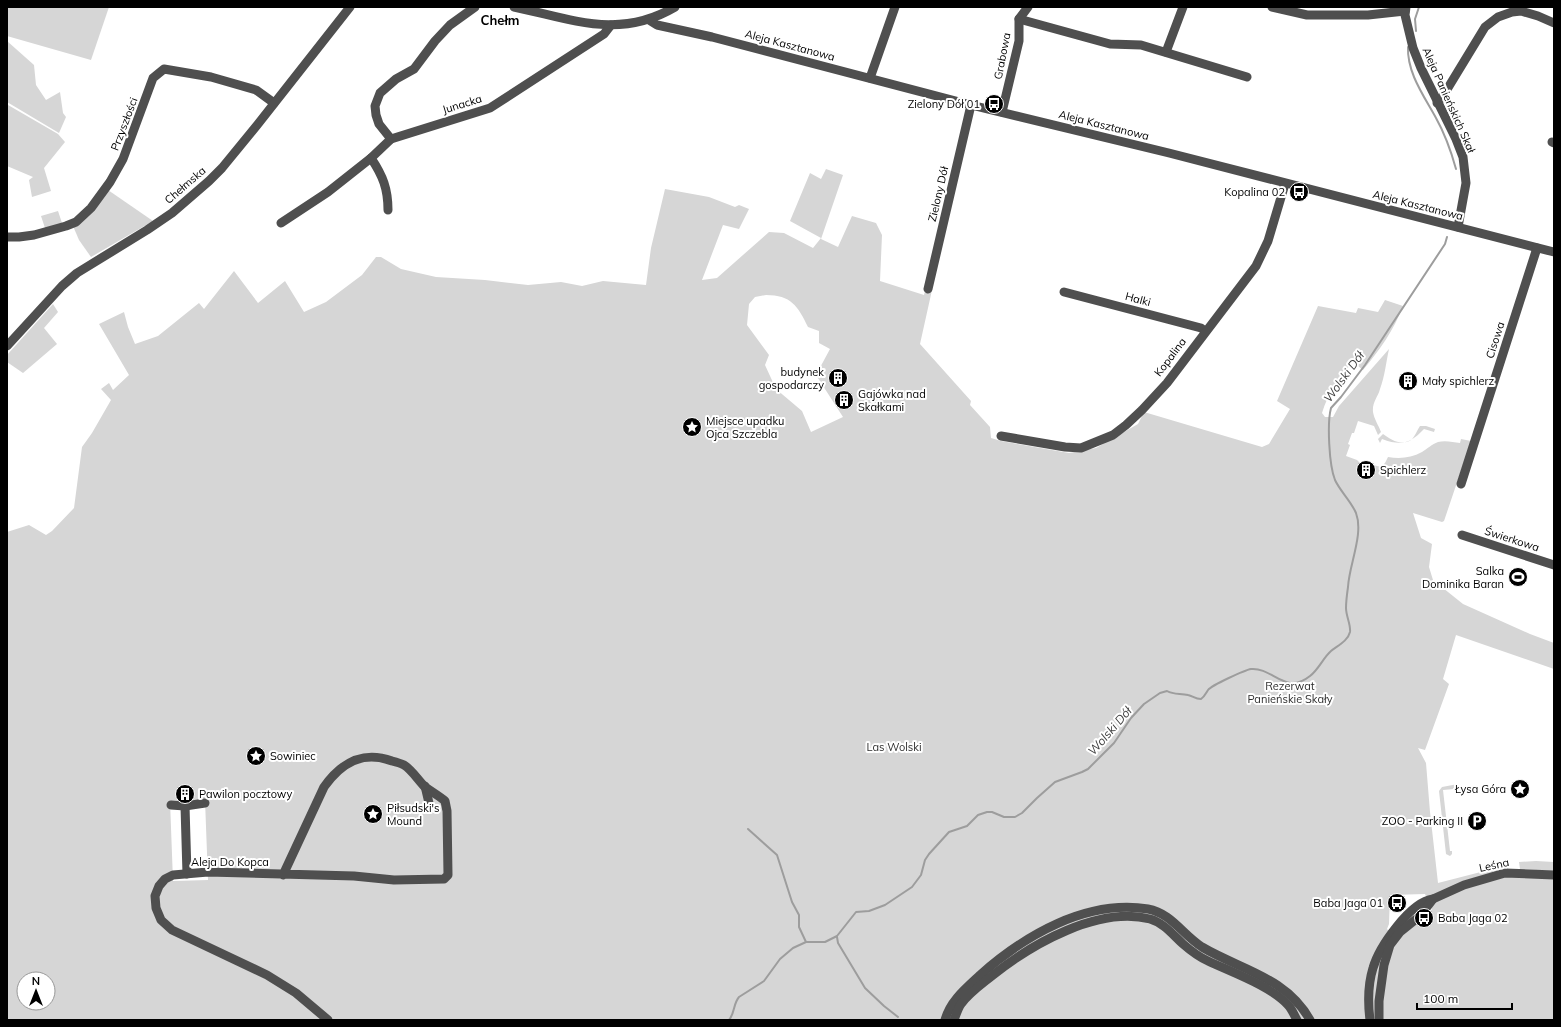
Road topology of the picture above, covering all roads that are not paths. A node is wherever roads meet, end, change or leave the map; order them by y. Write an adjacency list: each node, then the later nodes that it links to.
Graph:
1 (475, 7): 21 (street)
2 (514, 7): 13 (street)
3 (675, 7): 11 (street)
4 (895, 7): 16 (street)
5 (1028, 7): 10 (street, Grabowa)
6 (1183, 7): 14 (street)
7 (1272, 7): 9 (street)
8 (350, 8): 17 (street, Chełmska)
9 (1405, 9): 18 (street, Aleja Panieńskich Skał)
10 (1019, 19): 14 (street); 20 (street, Grabowa)
11 (649, 20): 13 (street); 16 (street, Aleja Kasztanowa)
12 (1554, 23): 18 (street)
13 (612, 25): 21 (street, Junacka)
14 (1166, 52): 15 (street)
15 (1247, 77)
16 (870, 78): 19 (street, Aleja Kasztanowa)
17 (274, 103): 27 (street, Przyszłości); 33 (street, Chełmska)
18 (1437, 103): 26 (street, Aleja Panieńskich Skał)
19 (971, 105): 20 (street, Aleja Kasztanowa); 30 (street, Zielony Dół)
20 (1002, 112): 23 (street, Aleja Kasztanowa)
21 (391, 139): 22 (street, Junacka)
22 (371, 158): 24 (street); 25 (street, Junacka)
23 (1285, 184): 26 (street, Aleja Kasztanowa); 32 (street, Kopalina)
24 (388, 210)
25 (281, 223)
26 (1458, 228): 28 (street, Aleja Kasztanowa)
27 (7, 237)
28 (1537, 248): 29 (street, Aleja Kasztanowa); 35 (street, Cisowa)
29 (1554, 252)
30 (928, 289)
31 (1064, 292): 32 (street, Halki)
32 (1206, 331): 34 (street, Kopalina)
33 (7, 346)
34 (1002, 436)
35 (1461, 484)
36 (1462, 535): 37 (street, Świerkowa)
37 (1554, 565)
38 (425, 786): 39 (street); 44 (street); 44 (street, Aleja Do Kopca)
39 (429, 803)
40 (205, 804): 42 (street)
41 (170, 805): 42 (street)
42 (185, 806): 43 (street)
43 (187, 874): 44 (street, Aleja Do Kopca); 47 (street, Aleja Do Kopca)
44 (283, 875)
45 (1554, 875): 46 (street, Leśna)
46 (1437, 897): 52 (street, Leśna); 53 (street)
47 (328, 1020)
48 (945, 1020): 51 (street)
49 (954, 1020): 50 (street)
50 (1298, 1020)
51 (1310, 1020)
52 (1370, 1020)
53 (1379, 1020)

